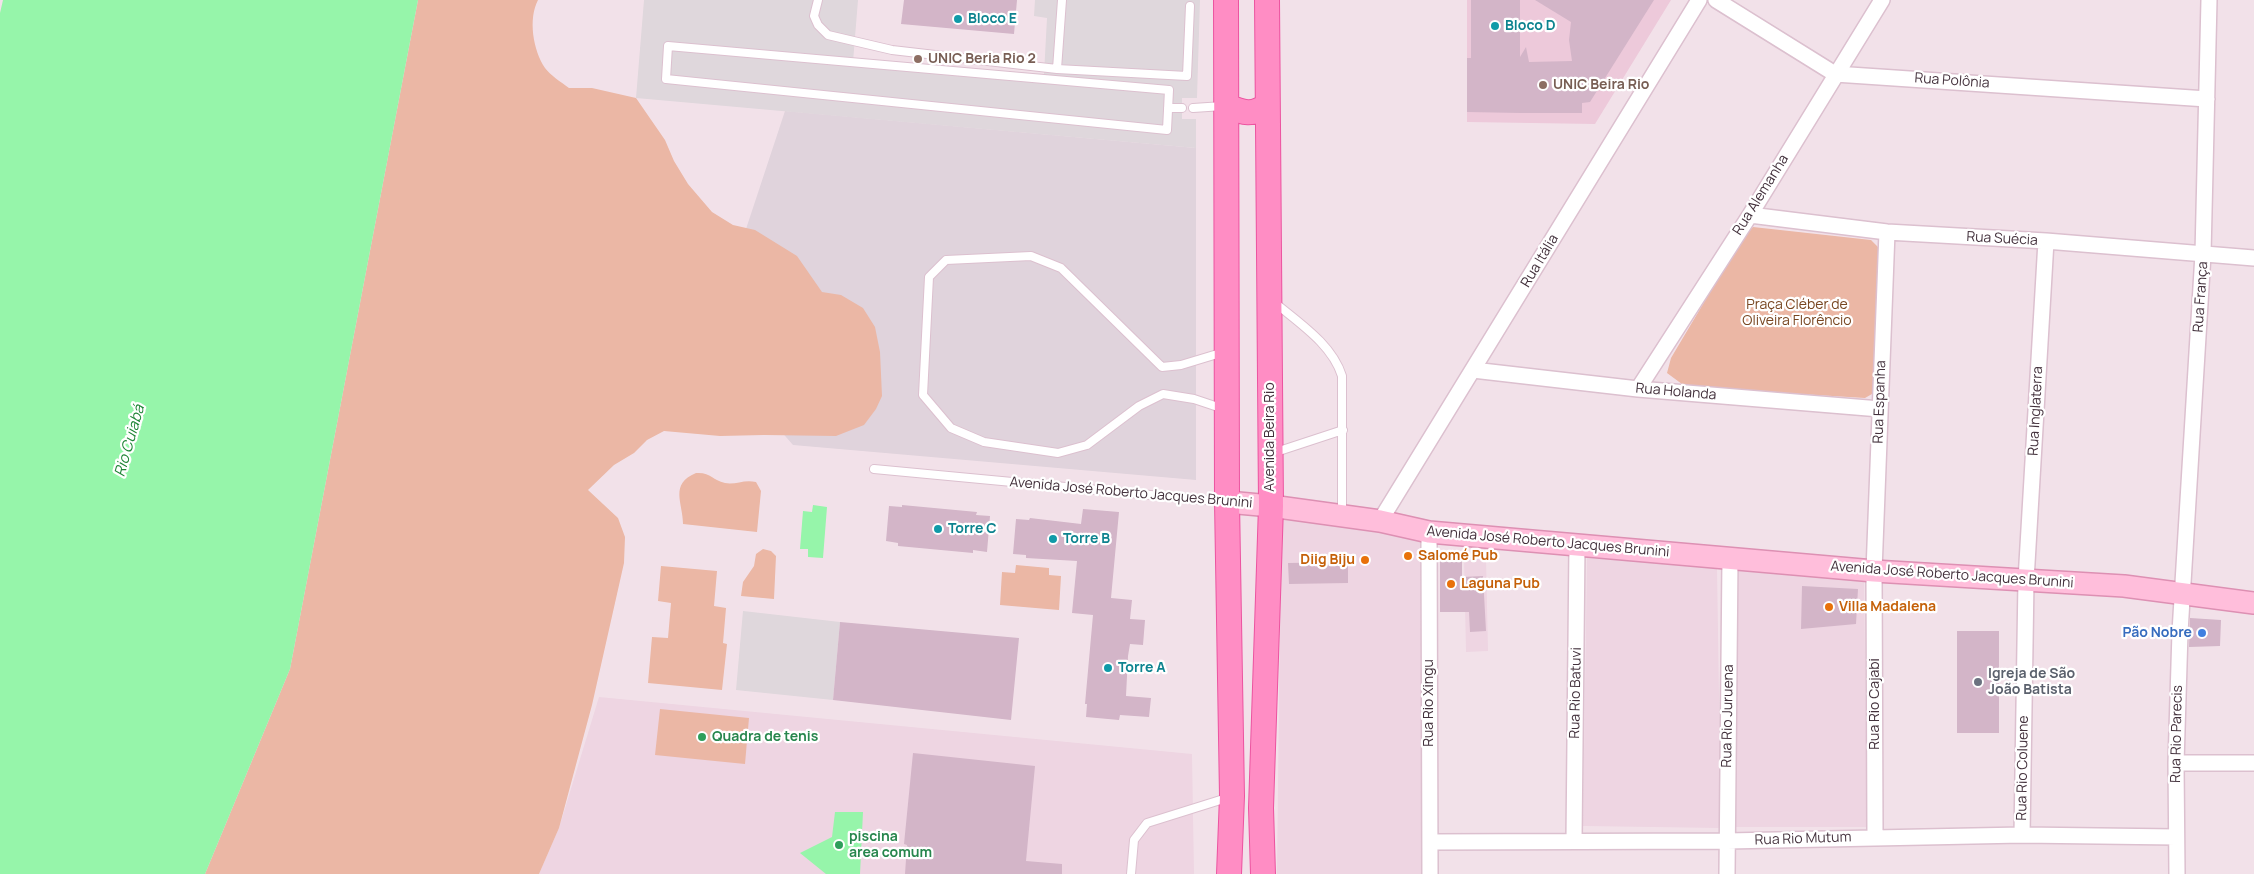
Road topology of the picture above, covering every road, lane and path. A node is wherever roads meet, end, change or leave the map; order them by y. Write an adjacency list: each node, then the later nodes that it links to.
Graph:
1 (818, 0): 10 (lane)
2 (1062, 0): 10 (lane)
3 (1226, 0): 14 (main road)
4 (1267, 0): 13 (main road, Avenida Beira Rio)
5 (1699, 0): 25 (street, Rua Itália)
6 (1716, 0): 11 (street, Rua Polônia)
7 (1882, 0): 11 (street, Rua Alemanha)
8 (2209, 0): 12 (street, Rua França)
9 (1190, 6): 10 (lane)
10 (1057, 68)
11 (1835, 74): 12 (street, Rua Polônia); 18 (street, Rua Alemanha)
12 (2208, 99): 21 (street, Rua França)
13 (1268, 105): 14 (main road); 23 (main road, Avenida Beira Rio)
14 (1227, 106): 17 (lane); 24 (main road)
15 (1168, 108): 15 (lane); 16 (lane)
16 (1182, 108)
17 (1193, 108)
18 (1750, 215): 19 (street, Rua Suécia); 26 (street, Rua Alemanha)
19 (1887, 232): 20 (street, Rua Suécia); 27 (street, Rua Espanha)
20 (2046, 241): 21 (street, Rua Suécia); 40 (street, Rua Inglaterra)
21 (2203, 254): 22 (street, Rua Suécia); 41 (street, Rua França)
22 (2254, 258)
23 (1269, 298): 29 (lane); 30 (main road, Avenida Beira Rio)
24 (1228, 351): 28 (main road); 28 (lane)
25 (1473, 370): 26 (street, Rua Holanda); 35 (street, Rua Itália)
26 (1638, 389): 27 (street, Rua Holanda)
27 (1880, 409): 39 (street, Rua Espanha)
28 (1228, 410): 32 (main road)
29 (1342, 430): 30 (lane); 34 (lane)
30 (1270, 454): 33 (main road, Avenida Beira Rio)
31 (874, 469): 32 (lane, Avenida José Roberto Jacques Brunini)
32 (1227, 502): 33 (main road, Avenida José Roberto Jacques Brunini); 45 (main road)
33 (1271, 506): 34 (main road, Avenida José Roberto Jacques Brunini); 46 (main road, Avenida Beira Rio)
34 (1342, 516): 35 (main road, Avenida José Roberto Jacques Brunini)
35 (1380, 521): 36 (main road, Avenida José Roberto Jacques Brunini)
36 (1429, 532): 37 (main road, Avenida José Roberto Jacques Brunini); 52 (street, Rua Rio Xingu)
37 (1577, 545): 38 (main road, Avenida José Roberto Jacques Brunini); 50 (street, Rua Rio Batuvi)
38 (1730, 559): 39 (main road, Avenida José Roberto Jacques Brunini); 51 (street, Rua Rio Juruena)
39 (1874, 571): 40 (main road, Avenida José Roberto Jacques Brunini); 48 (street, Rua Rio Cajabi)
40 (2026, 580): 41 (main road, Avenida José Roberto Jacques Brunini); 47 (street, Rua Rio Coluene)
41 (2182, 594): 42 (main road, Avenida José Roberto Jacques Brunini); 43 (street, Rua Rio Parecis)
42 (2254, 603)
43 (2176, 763): 44 (street); 49 (street, Rua Rio Parecis)
44 (2254, 763)
45 (1232, 796): 46 (main road); 53 (lane); 54 (main road)
46 (1261, 808): 55 (main road, Avenida Beira Rio)
47 (2022, 835): 48 (street, Rua Rio Mutum); 49 (street, Rua Rio Mutum)
48 (1875, 837): 51 (street, Rua Rio Mutum)
49 (2176, 837): 58 (street, Rua Rio Parecis)
50 (1574, 840): 51 (street, Rua Rio Mutum); 52 (street, Rua Rio Mutum)
51 (1727, 841): 57 (street, Rua Rio Juruena)
52 (1430, 842): 56 (street, Rua Rio Xingu)
53 (1131, 874)
54 (1229, 874)
55 (1263, 874)
56 (1430, 874)
57 (1727, 874)
58 (2177, 874)

